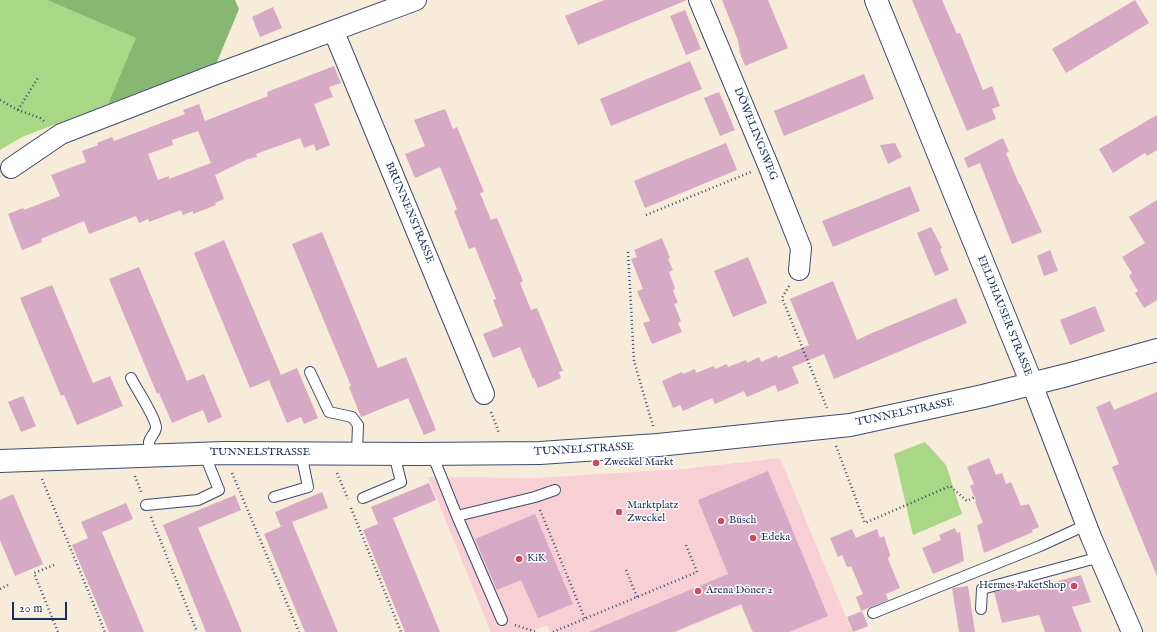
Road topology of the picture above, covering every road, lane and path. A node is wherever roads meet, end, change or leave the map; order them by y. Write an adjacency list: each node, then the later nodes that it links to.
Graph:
1 (416, 0): 4 (street)
2 (700, 0): 9 (street, DÖWELINGSWEG)
3 (876, 0): 17 (street, FELDHAUSER STRASSE)
4 (334, 32): 8 (street); 18 (street, BRUNNENSTRASSE)
5 (39, 76): 7 (path)
6 (0, 100): 7 (path)
7 (18, 110): 8 (path)
8 (61, 134): 10 (street)
9 (768, 165): 11 (path); 13 (street, DÖWELINGSWEG)
10 (11, 168)
11 (646, 215)
12 (628, 252): 20 (path)
13 (799, 270): 19 (path)
14 (1157, 350): 17 (street, TUNNELSTRASSE)
15 (310, 372): 23 (lane)
16 (131, 378): 28 (lane)
17 (1032, 384): 19 (street, TUNNELSTRASSE); 39 (street, FELDHAUSER STRASSE)
18 (484, 394): 27 (path)
19 (831, 427): 20 (street, TUNNELSTRASSE); 36 (path)
20 (658, 445): 27 (street, TUNNELSTRASSE)
21 (214, 453): 22 (street, TUNNELSTRASSE); 28 (street, TUNNELSTRASSE); 37 (lane); 54 (path)
22 (301, 453): 24 (street, TUNNELSTRASSE); 33 (lane)
23 (357, 453): 24 (street, TUNNELSTRASSE); 25 (street, TUNNELSTRASSE)
24 (330, 454): 55 (path)
25 (394, 454): 26 (street, TUNNELSTRASSE); 35 (lane)
26 (432, 454): 27 (street, TUNNELSTRASSE); 38 (lane)
27 (501, 454)
28 (150, 455): 29 (street, TUNNELSTRASSE)
29 (126, 456): 30 (street, TUNNELSTRASSE); 37 (path)
30 (34, 460): 31 (street, TUNNELSTRASSE); 52 (path)
31 (0, 461)
32 (555, 490): 34 (lane)
33 (274, 497)
34 (535, 497): 38 (lane); 49 (path)
35 (363, 498)
36 (975, 498)
37 (146, 505): 53 (path)
38 (457, 516): 50 (lane)
39 (1086, 525): 41 (street, FELDHAUSER STRASSE); 48 (lane)
40 (686, 545): 46 (path)
41 (1100, 557): 47 (lane); 58 (street, FELDHAUSER STRASSE)
42 (54, 565): 51 (path)
43 (626, 570): 46 (path)
44 (8, 585): 45 (path)
45 (0, 589)
46 (637, 597): 49 (path)
47 (981, 609)
48 (873, 613)
49 (585, 619): 57 (path)
50 (502, 620): 56 (path)
51 (58, 632)
52 (105, 632)
53 (197, 632)
54 (299, 632)
55 (401, 632)
56 (536, 632)
57 (554, 632)
58 (1132, 632)

